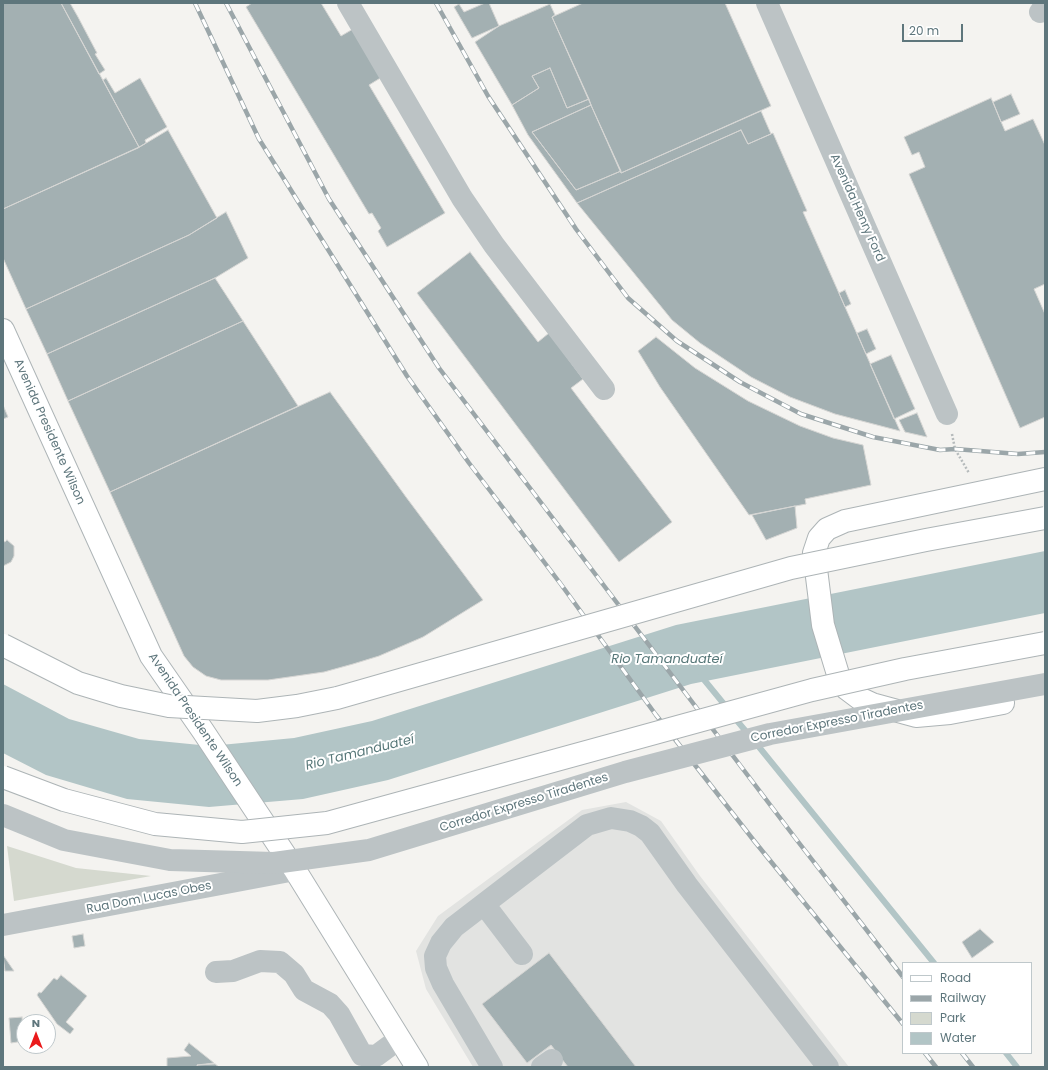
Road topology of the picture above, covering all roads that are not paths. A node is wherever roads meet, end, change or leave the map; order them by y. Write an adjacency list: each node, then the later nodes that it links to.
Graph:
1 (348, 3): 4 (street)
2 (767, 3): 5 (street, Avenida Henry Ford)
3 (3, 330): 14 (main road, Avenida Presidente Wilson)
4 (604, 389)
5 (947, 414)
6 (1045, 479): 11 (main road)
7 (1045, 518): 9 (main road, bridge)
8 (1045, 643): 12 (main road, bridge)
9 (3, 644)
10 (1045, 684): 13 (street, Corredor Expresso Tiradentes, bridge)
11 (1045, 695)
12 (3, 777)
13 (3, 815)
14 (295, 870): 16 (street, Rua Dom Lucas Obes); 19 (main road, Avenida Presidente Wilson)
15 (484, 904): 17 (street); 21 (street); 22 (street)
16 (3, 925)
17 (522, 954)
18 (216, 972): 19 (street)
19 (399, 1039): 20 (main road, Avenida Presidente Wilson)
20 (417, 1067)
21 (492, 1067)
22 (828, 1067)

